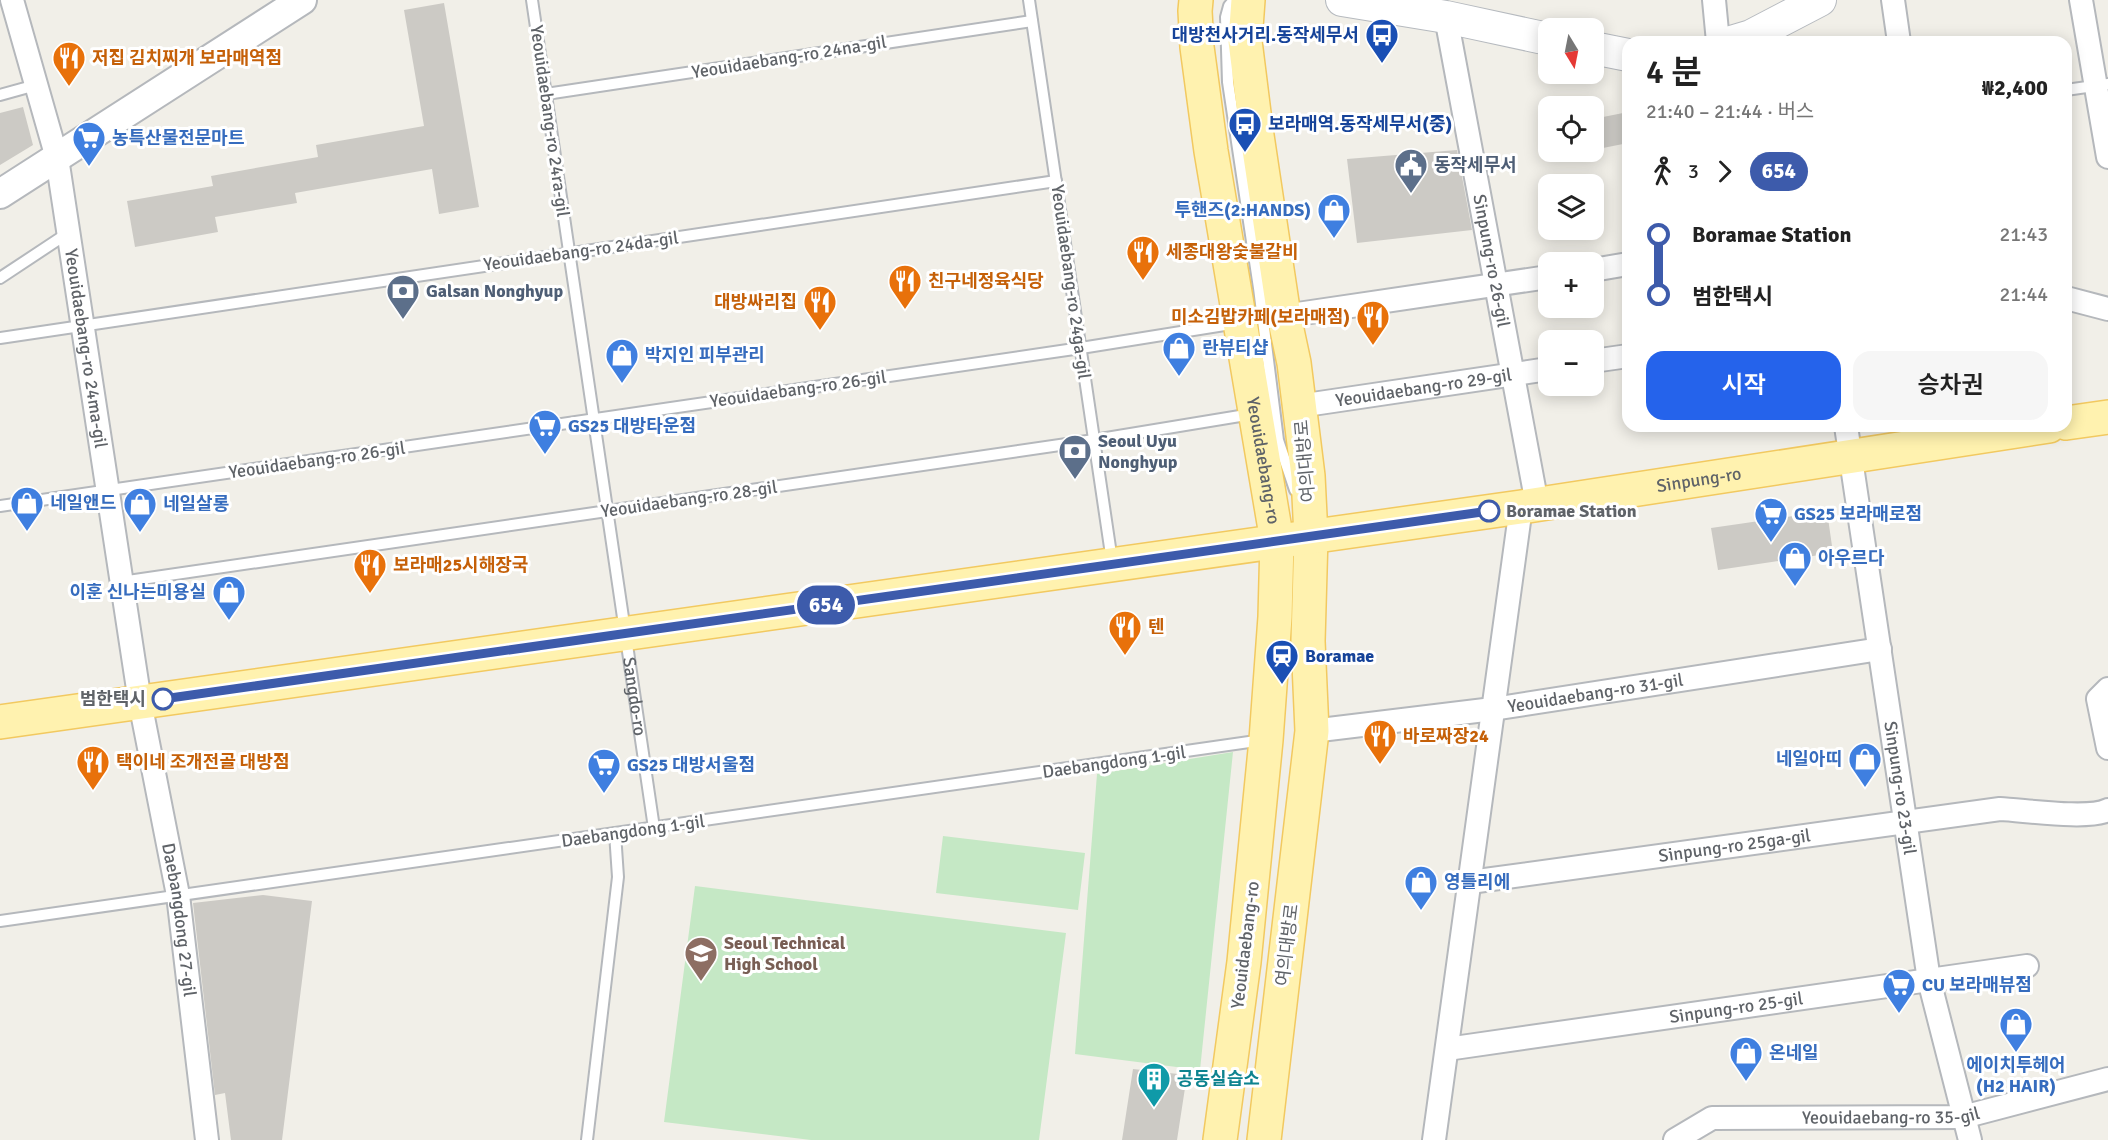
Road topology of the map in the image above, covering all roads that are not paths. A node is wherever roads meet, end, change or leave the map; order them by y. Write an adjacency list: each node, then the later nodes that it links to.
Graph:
1 (12, 0): 22 (street, Yeouidaebang-ro 24ma-gil)
2 (302, 0): 28 (street)
3 (532, 0): 25 (lane, Yeouidaebang-ro 24ra-gil)
4 (1029, 0): 14 (lane, Yeouidaebang-ro 24ga-gil)
5 (1196, 0): 41 (main road, Yeouidaebang-ro)
6 (1234, 0): 61 (lane)
7 (1248, 0): 40 (main road, 여의대방로)
8 (1342, 0): 13 (main road)
9 (1714, 0): 16 (street)
10 (1820, 0): 15 (main road)
11 (1893, 0): 18 (street)
12 (2081, 0): 23 (street)
13 (1446, 17): 19 (main road); 37 (street, Sinpung-ro 26-gil)
14 (1032, 21): 25 (lane, Yeouidaebang-ro 24na-gil); 29 (lane, Yeouidaebang-ro 24ga-gil)
15 (1772, 34): 17 (main road)
16 (1717, 36)
17 (1751, 36)
18 (1898, 36)
19 (1538, 37)
20 (1604, 50): 21 (main road)
21 (1622, 54)
22 (36, 85): 26 (lane); 28 (street, Yeouidaebang-ro 24ma-gil)
23 (2102, 85): 24 (lane); 27 (street)
24 (2072, 89)
25 (546, 94): 32 (lane, Yeouidaebang-ro 24ra-gil)
26 (0, 95)
27 (2108, 157)
28 (57, 158): 30 (street); 31 (street, Yeouidaebang-ro 24ma-gil)
29 (1056, 181): 32 (lane, Yeouidaebang-ro 24da-gil); 44 (lane, Yeouidaebang-ro 24ga-gil)
30 (0, 194)
31 (68, 233): 35 (lane); 42 (street, Yeouidaebang-ro 24ma-gil)
32 (570, 252): 42 (lane, Yeouidaebang-ro 24da-gil); 52 (lane, Yeouidaebang-ro 24ra-gil)
33 (1622, 265): 34 (street)
34 (1604, 268)
35 (0, 278)
36 (1538, 279): 37 (street)
37 (1496, 285): 40 (street); 48 (street, Sinpung-ro 26-gil)
38 (2072, 300): 39 (street)
39 (2108, 309)
40 (1284, 316): 49 (main road, 여의대방로)
41 (1239, 322): 44 (lane, Yeouidaebang-ro 26-gil); 50 (main road, Yeouidaebang-ro)
42 (82, 325): 43 (lane, Yeouidaebang-ro 24da-gil); 57 (street, Yeouidaebang-ro 24ma-gil)
43 (0, 338)
44 (1081, 348): 52 (lane, Yeouidaebang-ro 26-gil); 55 (lane, Yeouidaebang-ro 24ga-gil)
45 (1622, 357): 46 (street)
46 (1604, 359)
47 (1538, 371): 48 (street, Yeouidaebang-ro 29-gil)
48 (1513, 375): 49 (street, Yeouidaebang-ro 29-gil); 59 (street, Sinpung-ro 26-gil)
49 (1299, 406): 61 (main road, 여의대방로)
50 (1256, 413): 55 (lane, Yeouidaebang-ro 28-gil); 62 (main road, Yeouidaebang-ro)
51 (2108, 417): 53 (main road)
52 (595, 419): 57 (lane, Yeouidaebang-ro 26-gil); 60 (lane, Yeouidaebang-ro 24ra-gil)
53 (2072, 422)
54 (1969, 432): 56 (main road, Sinpung-ro)
55 (1095, 440): 60 (lane, Yeouidaebang-ro 28-gil); 63 (lane, Yeouidaebang-ro 24ga-gil)
56 (1849, 441): 59 (main road, Sinpung-ro); 66 (street, Sinpung-ro 23-gil)
57 (108, 490): 58 (lane, Yeouidaebang-ro 26-gil); 64 (street, Yeouidaebang-ro 24ma-gil)
58 (0, 506)
59 (1529, 506): 61 (main road, Sinpung-ro); 69 (street)
60 (608, 511): 64 (lane, Yeouidaebang-ro 28-gil); 65 (lane, Yeouidaebang-ro 24ra-gil)
61 (1311, 536): 62 (main road, Sinpung-ro); 71 (main road, 여의대방로)
62 (1276, 541): 63 (main road, Sangdo-ro); 72 (main road, Yeouidaebang-ro)
63 (1113, 564): 65 (main road, Sangdo-ro)
64 (122, 582): 68 (street, Yeouidaebang-ro 24ma-gil)
65 (626, 634): 68 (main road, Sangdo-ro); 76 (lane, Sangdo-ro)
66 (1880, 649): 69 (street, Yeouidaebang-ro 31-gil); 75 (street, Sinpung-ro 23-gil)
67 (2108, 689): 73 (street)
68 (140, 702): 70 (main road, Sangdo-ro); 79 (street, Daebangdong 27-gil)
69 (1493, 710): 71 (street, Yeouidaebang-ro 31-gil); 78 (street)
70 (0, 722)
71 (1312, 730): 89 (main road, 여의대방로)
72 (1266, 740): 76 (lane, Daebangdong 1-gil); 88 (main road, Yeouidaebang-ro)
73 (2108, 748)
74 (2108, 810): 75 (street, Sinpung-ro 25ga-gil)
75 (1905, 822): 78 (street, Sinpung-ro 25ga-gil); 82 (street, Sinpung-ro 23-gil)
76 (654, 828): 77 (lane, Daebangdong 1-gil)
77 (615, 833): 79 (lane, Daebangdong 1-gil); 87 (lane)
78 (1470, 882): 83 (street)
79 (178, 895): 80 (lane, Daebangdong 1-gil); 86 (street, Daebangdong 27-gil)
80 (0, 921)
81 (2027, 966): 82 (street, Sinpung-ro 25-gil)
82 (1929, 980): 83 (street, Sinpung-ro 25-gil); 85 (street, Sinpung-ro 23-gil)
83 (1447, 1049): 90 (street)
84 (2108, 1079): 85 (street, Yeouidaebang-ro 35-gil)
85 (1963, 1117): 91 (street, Yeouidaebang-ro 35-gil); 92 (street, Sinpung-ro 23-gil)
86 (207, 1140)
87 (587, 1140)
88 (1220, 1140)
89 (1264, 1140)
90 (1434, 1140)
91 (1675, 1140)
92 (1970, 1140)

